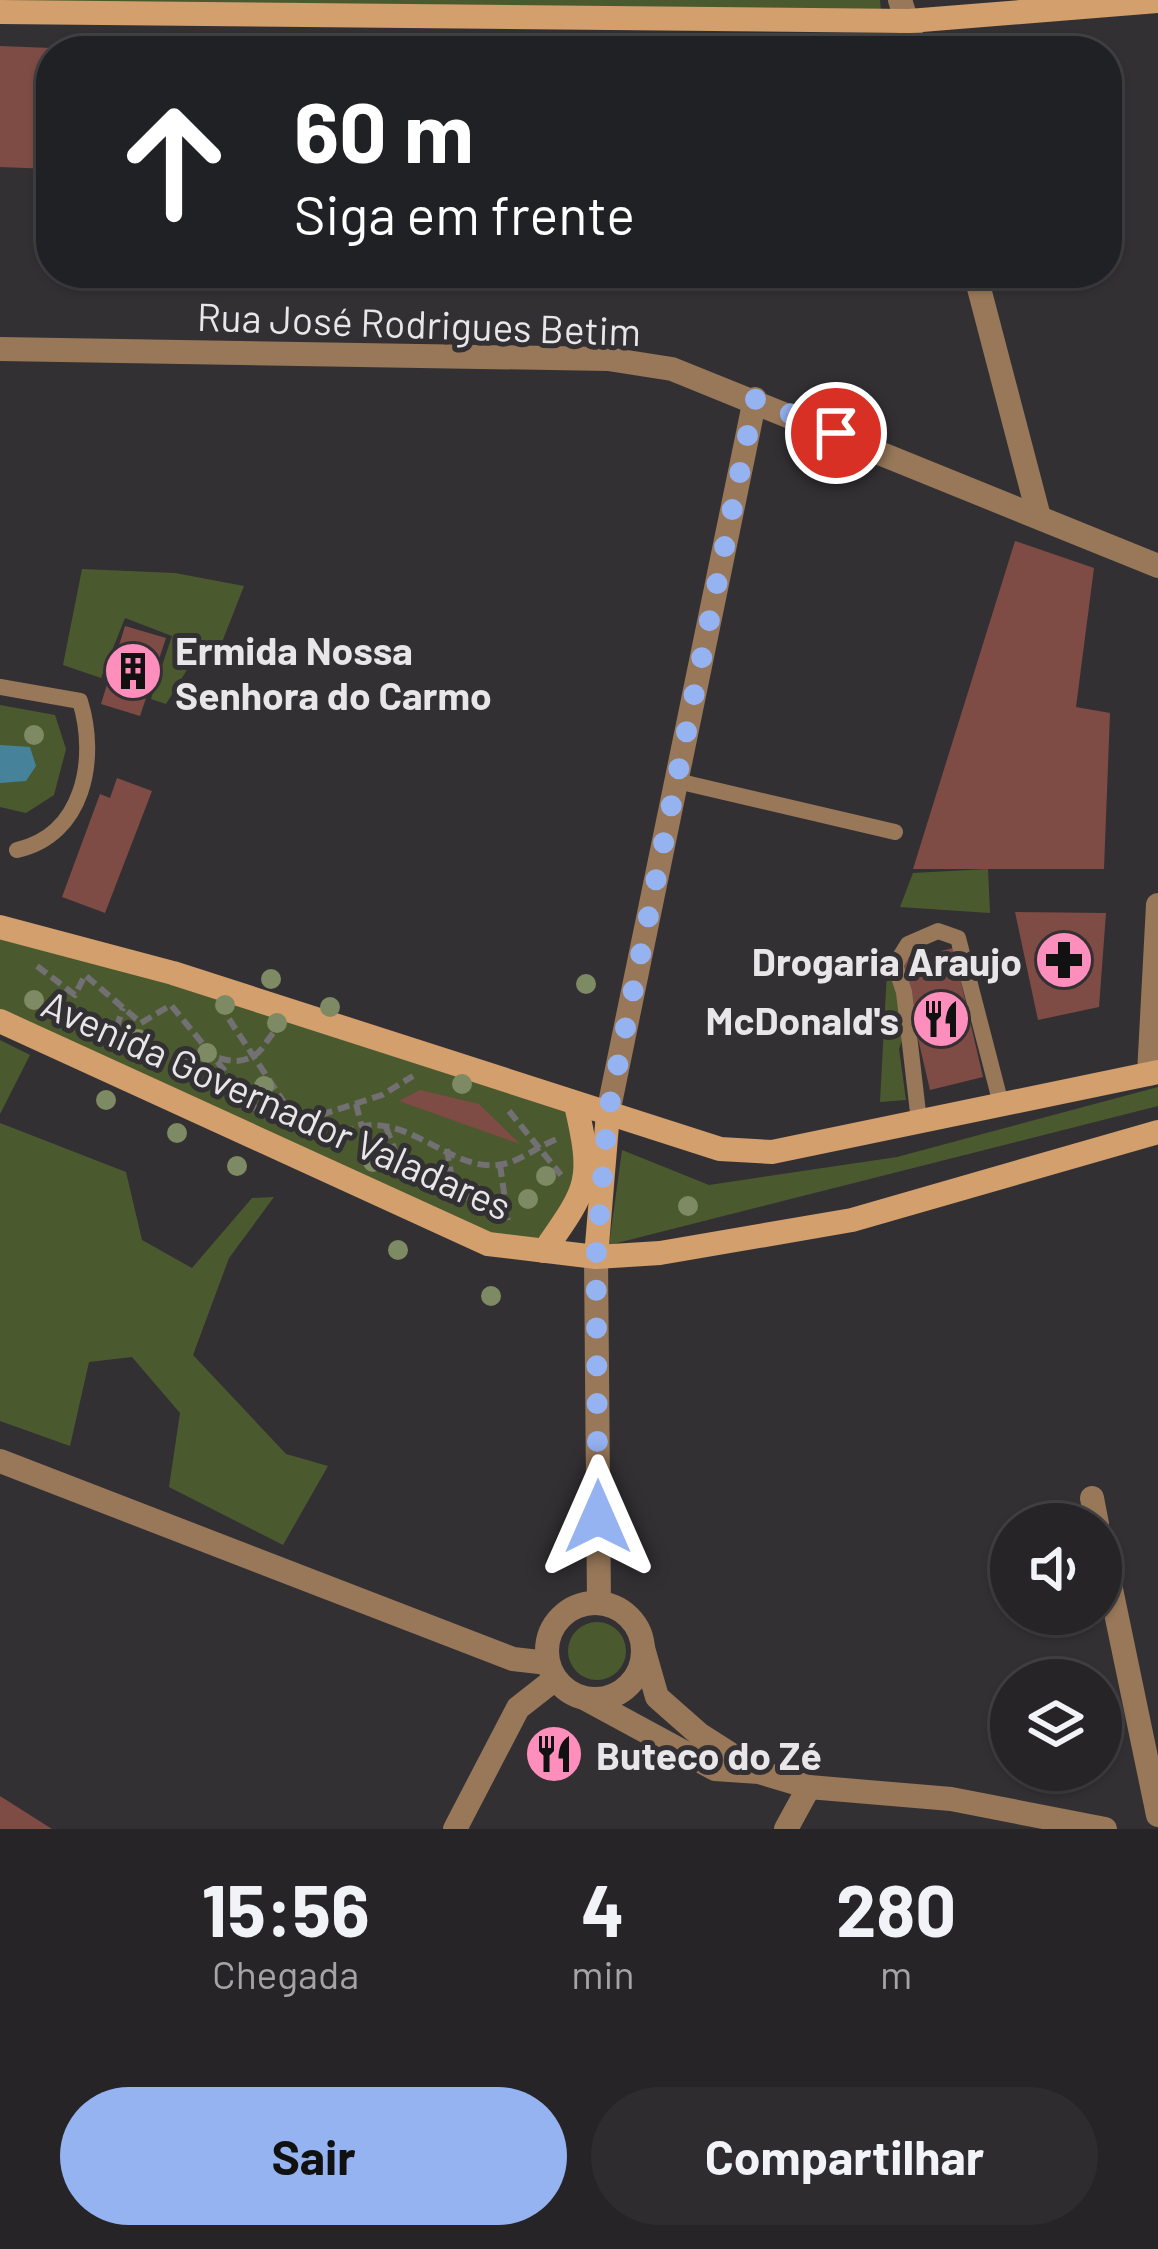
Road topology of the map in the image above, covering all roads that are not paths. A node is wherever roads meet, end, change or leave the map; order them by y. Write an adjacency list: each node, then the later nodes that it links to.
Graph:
1 (1158, 1): 2 (street)
2 (904, 10): 3 (street)
3 (0, 12)
4 (979, 288): 7 (street)
5 (0, 349): 6 (street, Rua José Rodrigues Betim)
6 (755, 399): 7 (street, Rua José Rodrigues Betim); 10 (street)
7 (1039, 517): 8 (street, Rua José Rodrigues Betim)
8 (1158, 566)
9 (0, 687): 12 (lane)
10 (677, 781): 11 (lane); 18 (street)
11 (895, 832)
12 (17, 850)
13 (1158, 905): 16 (street)
14 (0, 927): 19 (street, Avenida Governador Valadares)
15 (0, 1021): 22 (street, Avenida Governador Valadares)
16 (1154, 1073): 17 (street, Avenida Governador Valadares)
17 (1001, 1104): 20 (street, Avenida Governador Valadares); 20 (lane)
18 (608, 1113): 19 (street, Avenida Governador Valadares); 20 (street, Avenida Governador Valadares); 23 (street)
19 (571, 1115): 22 (street)
20 (920, 1121)
21 (1158, 1132): 23 (street, Avenida Governador Valadares)
22 (544, 1251): 23 (street, Avenida Governador Valadares)
23 (596, 1257): 27 (street)
24 (0, 1461): 30 (street)
25 (1092, 1498): 26 (street)
26 (1093, 1503)
27 (599, 1603): 29 (street); 30 (street)
28 (1121, 1635): 34 (street)
29 (643, 1646): 31 (street); 32 (street)
30 (552, 1671): 31 (street); 35 (street)
31 (584, 1698): 32 (street)
32 (758, 1772): 33 (street)
33 (809, 1787): 36 (street); 37 (street)
34 (1158, 1815)
35 (455, 1829)
36 (786, 1829)
37 (1099, 1829)

